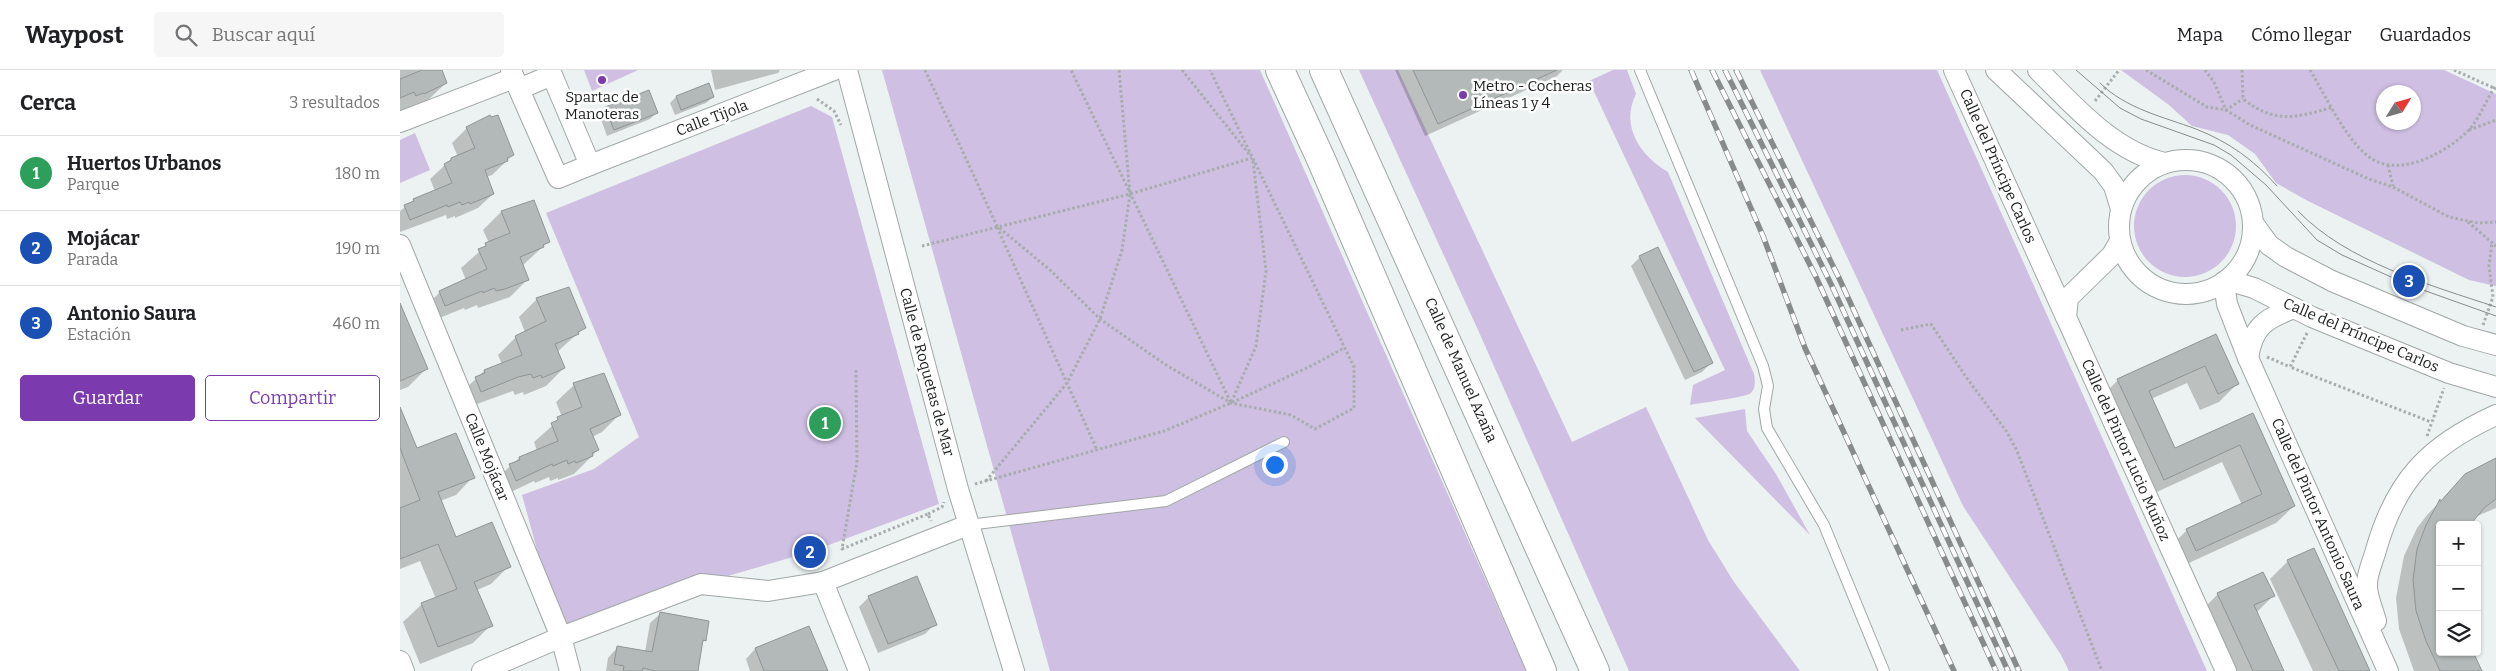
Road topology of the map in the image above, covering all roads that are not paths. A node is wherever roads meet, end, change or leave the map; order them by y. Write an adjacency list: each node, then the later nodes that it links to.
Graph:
1 (834, 70): 13 (street, Calle Tijola)
2 (847, 70): 26 (street, Calle de Roquetas de Mar)
3 (1280, 70): 36 (highway)
4 (1324, 70): 28 (highway, Calle de Manuel Azaña)
5 (1640, 70): 39 (lane)
6 (1954, 70): 20 (street, Calle del Príncipe Carlos)
7 (1996, 70): 14 (street)
8 (2038, 70): 12 (street)
9 (554, 72): 10 (street); 13 (street)
10 (515, 79): 11 (street); 13 (street, Calle Tijola)
11 (400, 122)
12 (2165, 163): 14 (street); 15 (street)
13 (590, 166)
14 (2121, 209): 16 (street)
15 (2252, 223): 18 (street); 21 (street)
16 (2120, 241): 18 (street); 20 (street)
17 (400, 245): 29 (street, Calle Mojácar)
18 (2225, 281): 19 (street, Calle del Príncipe Carlos); 22 (street, Calle del Pintor Antonio Saura)
19 (2294, 308): 22 (street); 23 (street, Calle del Príncipe Carlos)
20 (2066, 317): 40 (street, Calle del Pintor Lucio Muñoz)
21 (2496, 345)
22 (2248, 358): 41 (street, Calle del Pintor Antonio Saura)
23 (2496, 387)
24 (2496, 415): 41 (street, Calle del Pintor Antonio Saura)
25 (1284, 442): 26 (lane)
26 (968, 525): 27 (street); 35 (street, Calle de Roquetas de Mar)
27 (823, 582): 29 (street); 34 (street)
28 (1560, 590): 37 (highway, Calle de Manuel Azaña); 38 (highway)
29 (561, 637): 32 (street); 33 (street, Calle Mojácar)
30 (400, 661): 31 (street)
31 (404, 671)
32 (482, 671)
33 (570, 671)
34 (859, 671)
35 (1014, 671)
36 (1542, 671)
37 (1595, 671)
38 (1600, 671)
39 (1884, 671)
40 (2226, 671)
41 (2389, 671)

